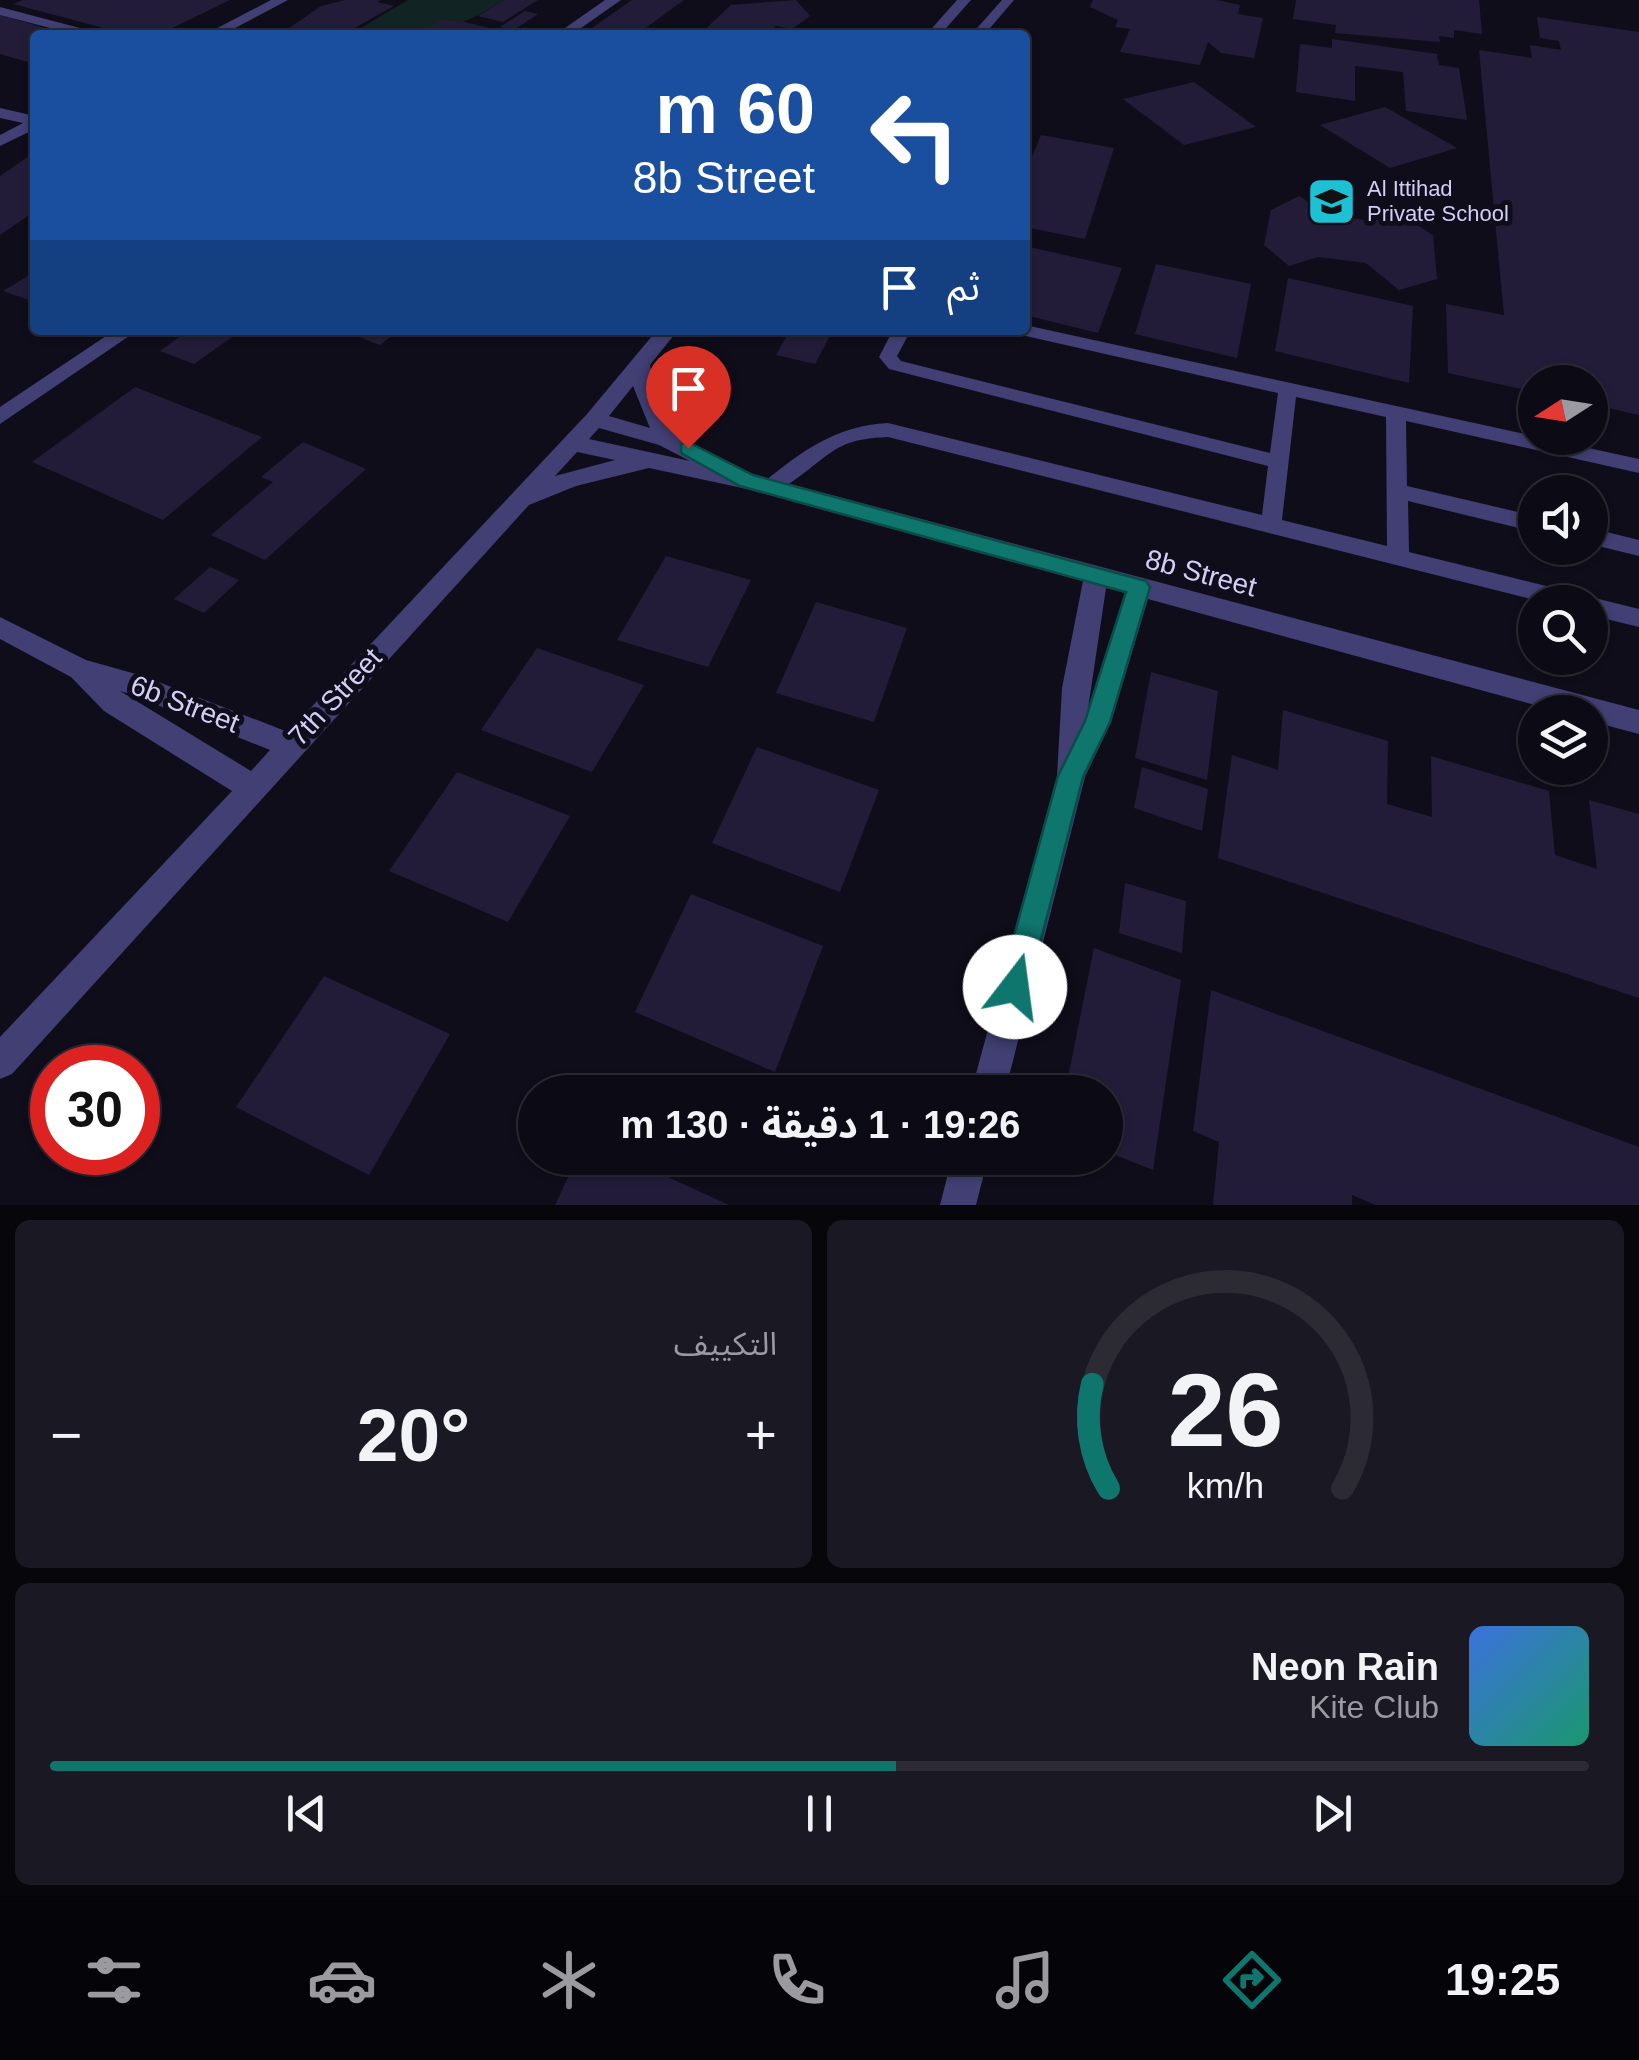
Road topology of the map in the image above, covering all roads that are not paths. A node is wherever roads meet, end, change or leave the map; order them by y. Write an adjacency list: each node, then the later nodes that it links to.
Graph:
1 (280, 0): 7 (street)
2 (614, 0): 8 (street)
3 (1008, 0): 10 (lane)
4 (956, 3): 9 (street)
5 (0, 11): 6 (lane)
6 (72, 30)
7 (221, 30)
8 (569, 30)
9 (936, 30)
10 (981, 30)
11 (0, 114): 12 (street)
12 (30, 121)
13 (30, 124): 14 (street)
14 (4, 135)
15 (1030, 332): 20 (lane)
16 (119, 335): 21 (street)
17 (664, 335): 19 (street, 7th Street)
18 (899, 335): 28 (lane)
19 (640, 363): 24 (street, 7th Street); 25 (street)
20 (1288, 389): 22 (lane); 28 (lane)
21 (10, 399): 23 (street)
22 (1396, 413): 29 (lane); 31 (lane)
23 (0, 417)
24 (596, 419): 25 (street, 8b Street); 26 (street, 7th Street)
25 (667, 440): 30 (street, 8b Street)
26 (572, 443): 27 (street, 8b Street); 32 (street, 7th Street)
27 (644, 462): 30 (street, 8b Street); 32 (street, 8b Street)
28 (1279, 462): 34 (lane)
29 (1639, 466)
30 (759, 484): 34 (lane); 38 (street, 8b Street)
31 (1397, 492): 33 (lane); 37 (lane)
32 (518, 501): 46 (street, 7th Street)
33 (1518, 520)
34 (1270, 525): 37 (lane)
35 (1608, 540): 36 (lane)
36 (1639, 548)
37 (1398, 557): 40 (lane)
38 (1096, 576): 39 (street, 8b Street); 47 (street)
39 (1138, 587): 45 (street, 8b Street); 47 (street)
40 (1518, 587)
41 (1608, 610): 42 (lane)
42 (1639, 618)
43 (0, 627): 44 (street, 6b Street)
44 (80, 668): 46 (street, 6b Street); 48 (street, 6b Street)
45 (1639, 722)
46 (289, 745): 48 (street, 7th Street)
47 (1071, 776): 50 (street)
48 (251, 787): 49 (street, 7th Street)
49 (0, 1062)
50 (992, 1075)
51 (966, 1175): 52 (street)
52 (958, 1205)

